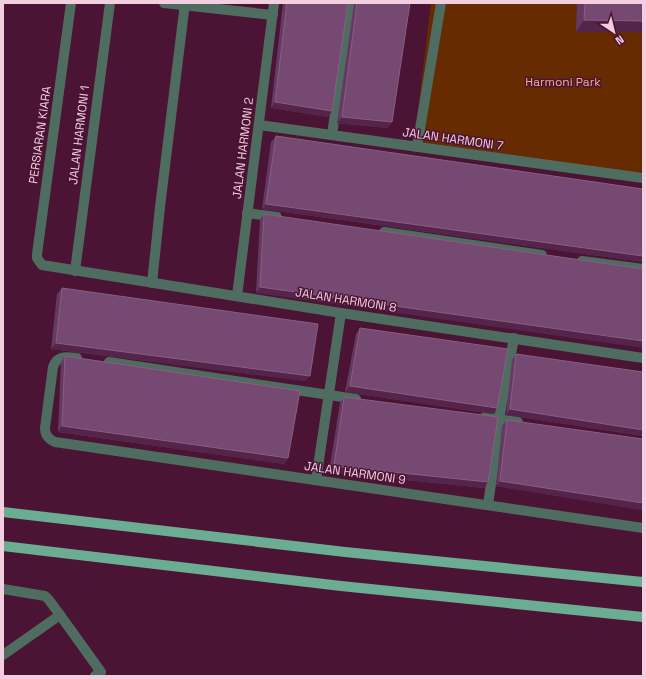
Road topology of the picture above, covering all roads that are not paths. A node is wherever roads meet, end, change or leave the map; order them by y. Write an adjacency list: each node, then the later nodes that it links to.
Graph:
1 (71, 3): 18 (street, PERSIARAN KIARA)
2 (110, 3): 20 (street, JALAN HARMONI 1)
3 (164, 3): 7 (street)
4 (274, 3): 8 (street, JALAN HARMONI 2)
5 (350, 3): 10 (street)
6 (441, 3): 11 (street)
7 (185, 4): 8 (street); 21 (street)
8 (273, 15): 9 (street, JALAN HARMONI 2)
9 (259, 125): 10 (street, JALAN HARMONI 7); 13 (street, JALAN HARMONI 2)
10 (332, 135): 11 (street, JALAN HARMONI 7)
11 (417, 147): 12 (street, JALAN HARMONI 7)
12 (643, 178)
13 (247, 213): 14 (street); 22 (street, JALAN HARMONI 2)
14 (287, 218)
15 (374, 230): 16 (street)
16 (555, 256)
17 (571, 259): 19 (street)
18 (45, 266): 20 (street, JALAN HARMONI 8)
19 (643, 269)
20 (75, 271): 21 (street, JALAN HARMONI 8)
21 (152, 283): 22 (street, JALAN HARMONI 8)
22 (237, 296): 23 (street, JALAN HARMONI 8)
23 (341, 313): 24 (street, JALAN HARMONI 8); 26 (street)
24 (514, 338): 25 (street, JALAN HARMONI 8); 29 (street)
25 (643, 358)
26 (329, 395): 27 (street); 31 (street); 31 (street, JALAN HARMONI 9)
27 (367, 400)
28 (478, 416): 29 (street)
29 (499, 419): 30 (street); 32 (street)
30 (524, 423)
31 (316, 480): 32 (street, JALAN HARMONI 9)
32 (488, 505): 34 (street, JALAN HARMONI 9)
33 (3, 512): 36 (main road)
34 (643, 528)
35 (3, 546): 39 (main road)
36 (643, 582)
37 (3, 589): 38 (street)
38 (60, 614): 40 (street); 41 (street)
39 (643, 617)
40 (3, 655)
41 (98, 674)

